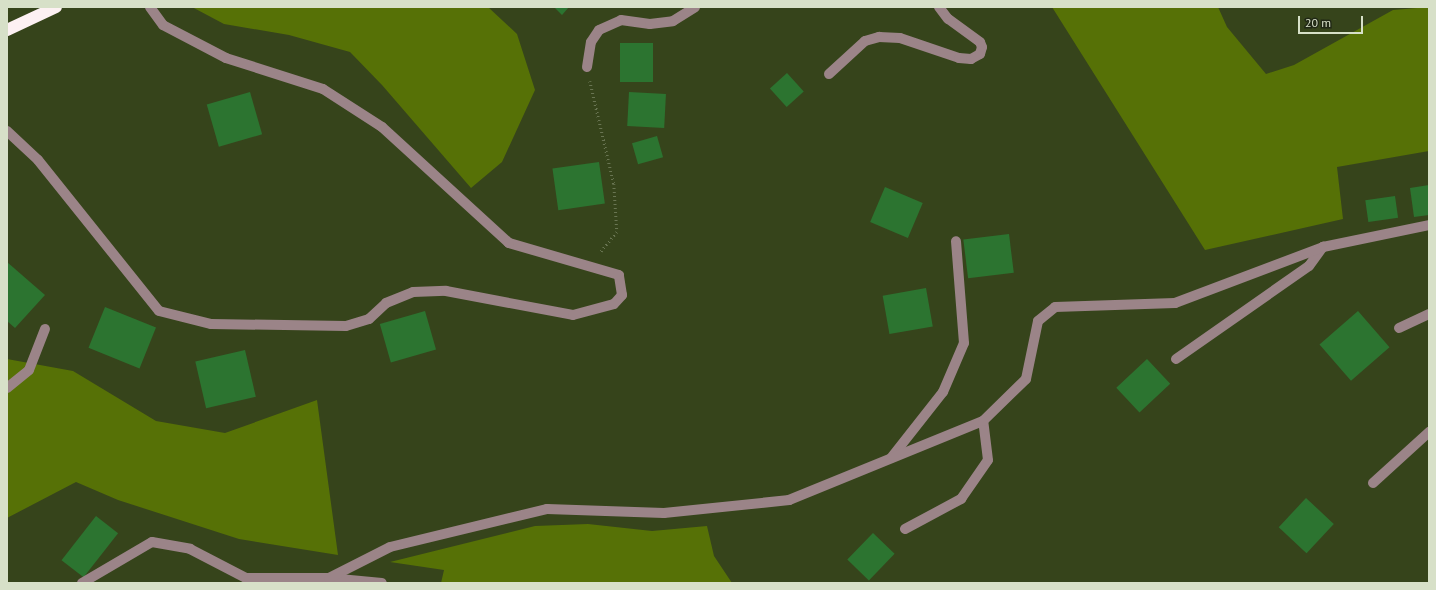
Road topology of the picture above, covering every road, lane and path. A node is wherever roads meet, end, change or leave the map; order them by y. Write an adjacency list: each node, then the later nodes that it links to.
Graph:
1 (56, 7): 5 (highway)
2 (150, 7): 12 (street)
3 (695, 7): 6 (street)
4 (939, 7): 7 (street)
5 (7, 30)
6 (587, 67): 12 (path)
7 (829, 74)
8 (7, 130): 12 (street)
9 (1429, 224): 11 (street)
10 (956, 241): 20 (street)
11 (1323, 247): 16 (street); 18 (street)
12 (589, 268)
13 (1429, 314): 14 (street)
14 (1399, 328)
15 (45, 329): 17 (street)
16 (1176, 359)
17 (7, 388)
18 (983, 421): 20 (street); 22 (street)
19 (1429, 432): 21 (street)
20 (891, 458): 23 (street)
21 (1373, 483)
22 (906, 529)
23 (329, 578): 24 (street); 25 (street)
24 (82, 583)
25 (382, 583)

